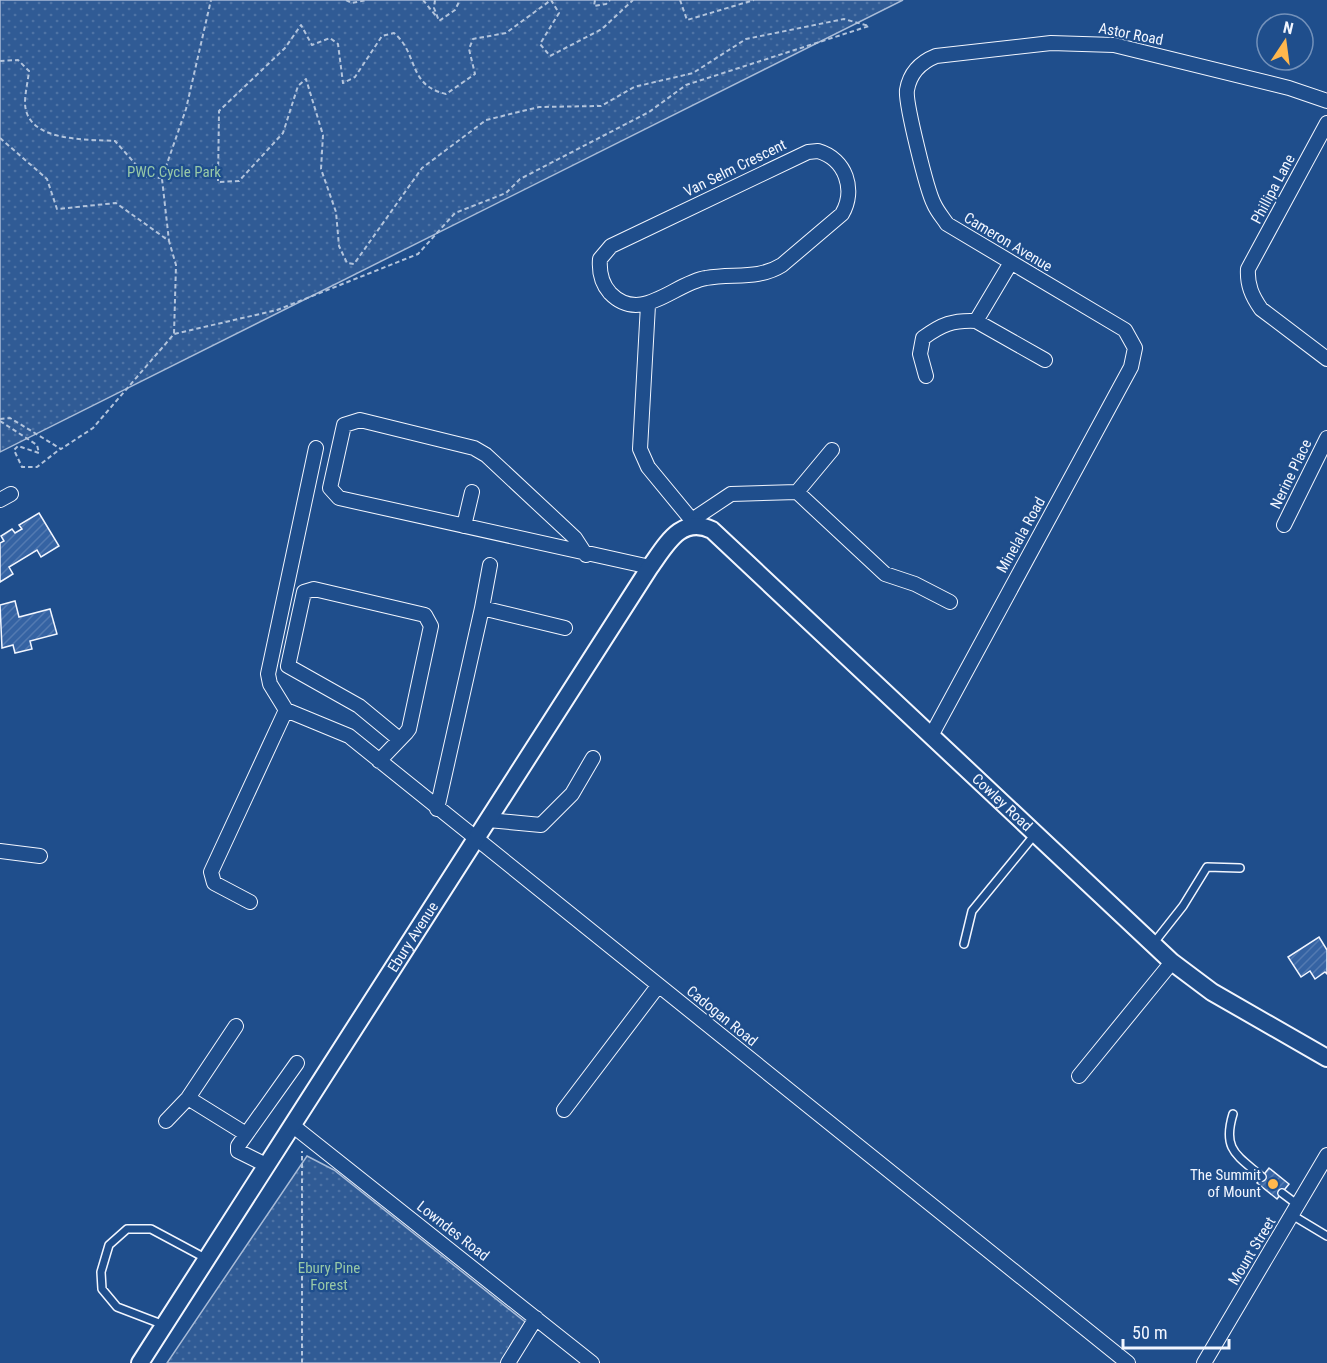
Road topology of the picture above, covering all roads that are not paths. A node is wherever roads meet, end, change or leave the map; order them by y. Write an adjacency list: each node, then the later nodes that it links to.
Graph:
1 (907, 91): 2 (street, Astor Road); 4 (street, Cameron Avenue)
2 (1327, 101)
3 (1327, 123): 8 (street, Phillipa Lane)
4 (1010, 264): 6 (street); 7 (street, Cameron Avenue)
5 (648, 305): 5 (street, Van Selm Crescent); 16 (street)
6 (976, 321): 9 (street); 10 (street)
7 (1135, 348): 26 (street, Minelala Road)
8 (1327, 359)
9 (1045, 360)
10 (926, 376)
11 (1327, 438): 17 (street, Nerine Place)
12 (316, 448): 25 (street)
13 (832, 450): 15 (street)
14 (472, 492): 18 (street)
15 (797, 492): 16 (street); 22 (street)
16 (694, 522): 21 (street, Ebury Avenue); 26 (street, Cowley Road)
17 (1284, 525)
18 (464, 526): 19 (street); 19 (street)
19 (586, 555): 21 (street)
20 (490, 565): 23 (street)
21 (650, 567): 31 (street, Ebury Avenue)
22 (950, 602)
23 (482, 608): 24 (street); 30 (street)
24 (565, 628)
25 (286, 710): 29 (street, Cadogan Road); 37 (street)
26 (931, 736): 32 (street, Cowley Road)
27 (399, 739): 27 (street); 29 (street)
28 (593, 758): 31 (street)
29 (379, 761): 30 (street, Cadogan Road)
30 (438, 809): 33 (street, Cadogan Road)
31 (488, 820): 33 (street, Ebury Avenue)
32 (1036, 833): 38 (lane); 39 (street, Cowley Road)
33 (476, 839): 41 (street, Cadogan Road); 50 (street, Ebury Avenue)
34 (0, 851): 35 (street)
35 (40, 855)
36 (1240, 868): 39 (lane)
37 (250, 902)
38 (964, 944)
39 (1153, 944): 40 (street, Cowley Road)
40 (1172, 962): 43 (street, Cowley Road); 45 (street)
41 (658, 986): 47 (street); 64 (street, Cadogan Road)
42 (236, 1026): 46 (street)
43 (1327, 1058)
44 (297, 1063): 51 (street)
45 (1079, 1076)
46 (188, 1098): 49 (street); 51 (street)
47 (564, 1110)
48 (1233, 1114): 54 (lane)
49 (166, 1121)
50 (297, 1129): 53 (street, Ebury Avenue); 59 (street, Lowndes Road)
51 (246, 1134): 53 (street)
52 (1327, 1155): 56 (street, Mount Street)
53 (266, 1165): 58 (street, Ebury Avenue)
54 (1262, 1177)
55 (1281, 1193): 56 (lane)
56 (1295, 1210): 57 (lane); 65 (street, Mount Street)
57 (1327, 1236)
58 (207, 1259): 60 (street, Ebury Avenue); 60 (lane)
59 (536, 1318): 62 (street); 63 (street, Lowndes Road)
60 (164, 1325): 61 (street, Ebury Avenue)
61 (140, 1363)
62 (508, 1363)
63 (592, 1363)
64 (1128, 1363)
65 (1204, 1363)

